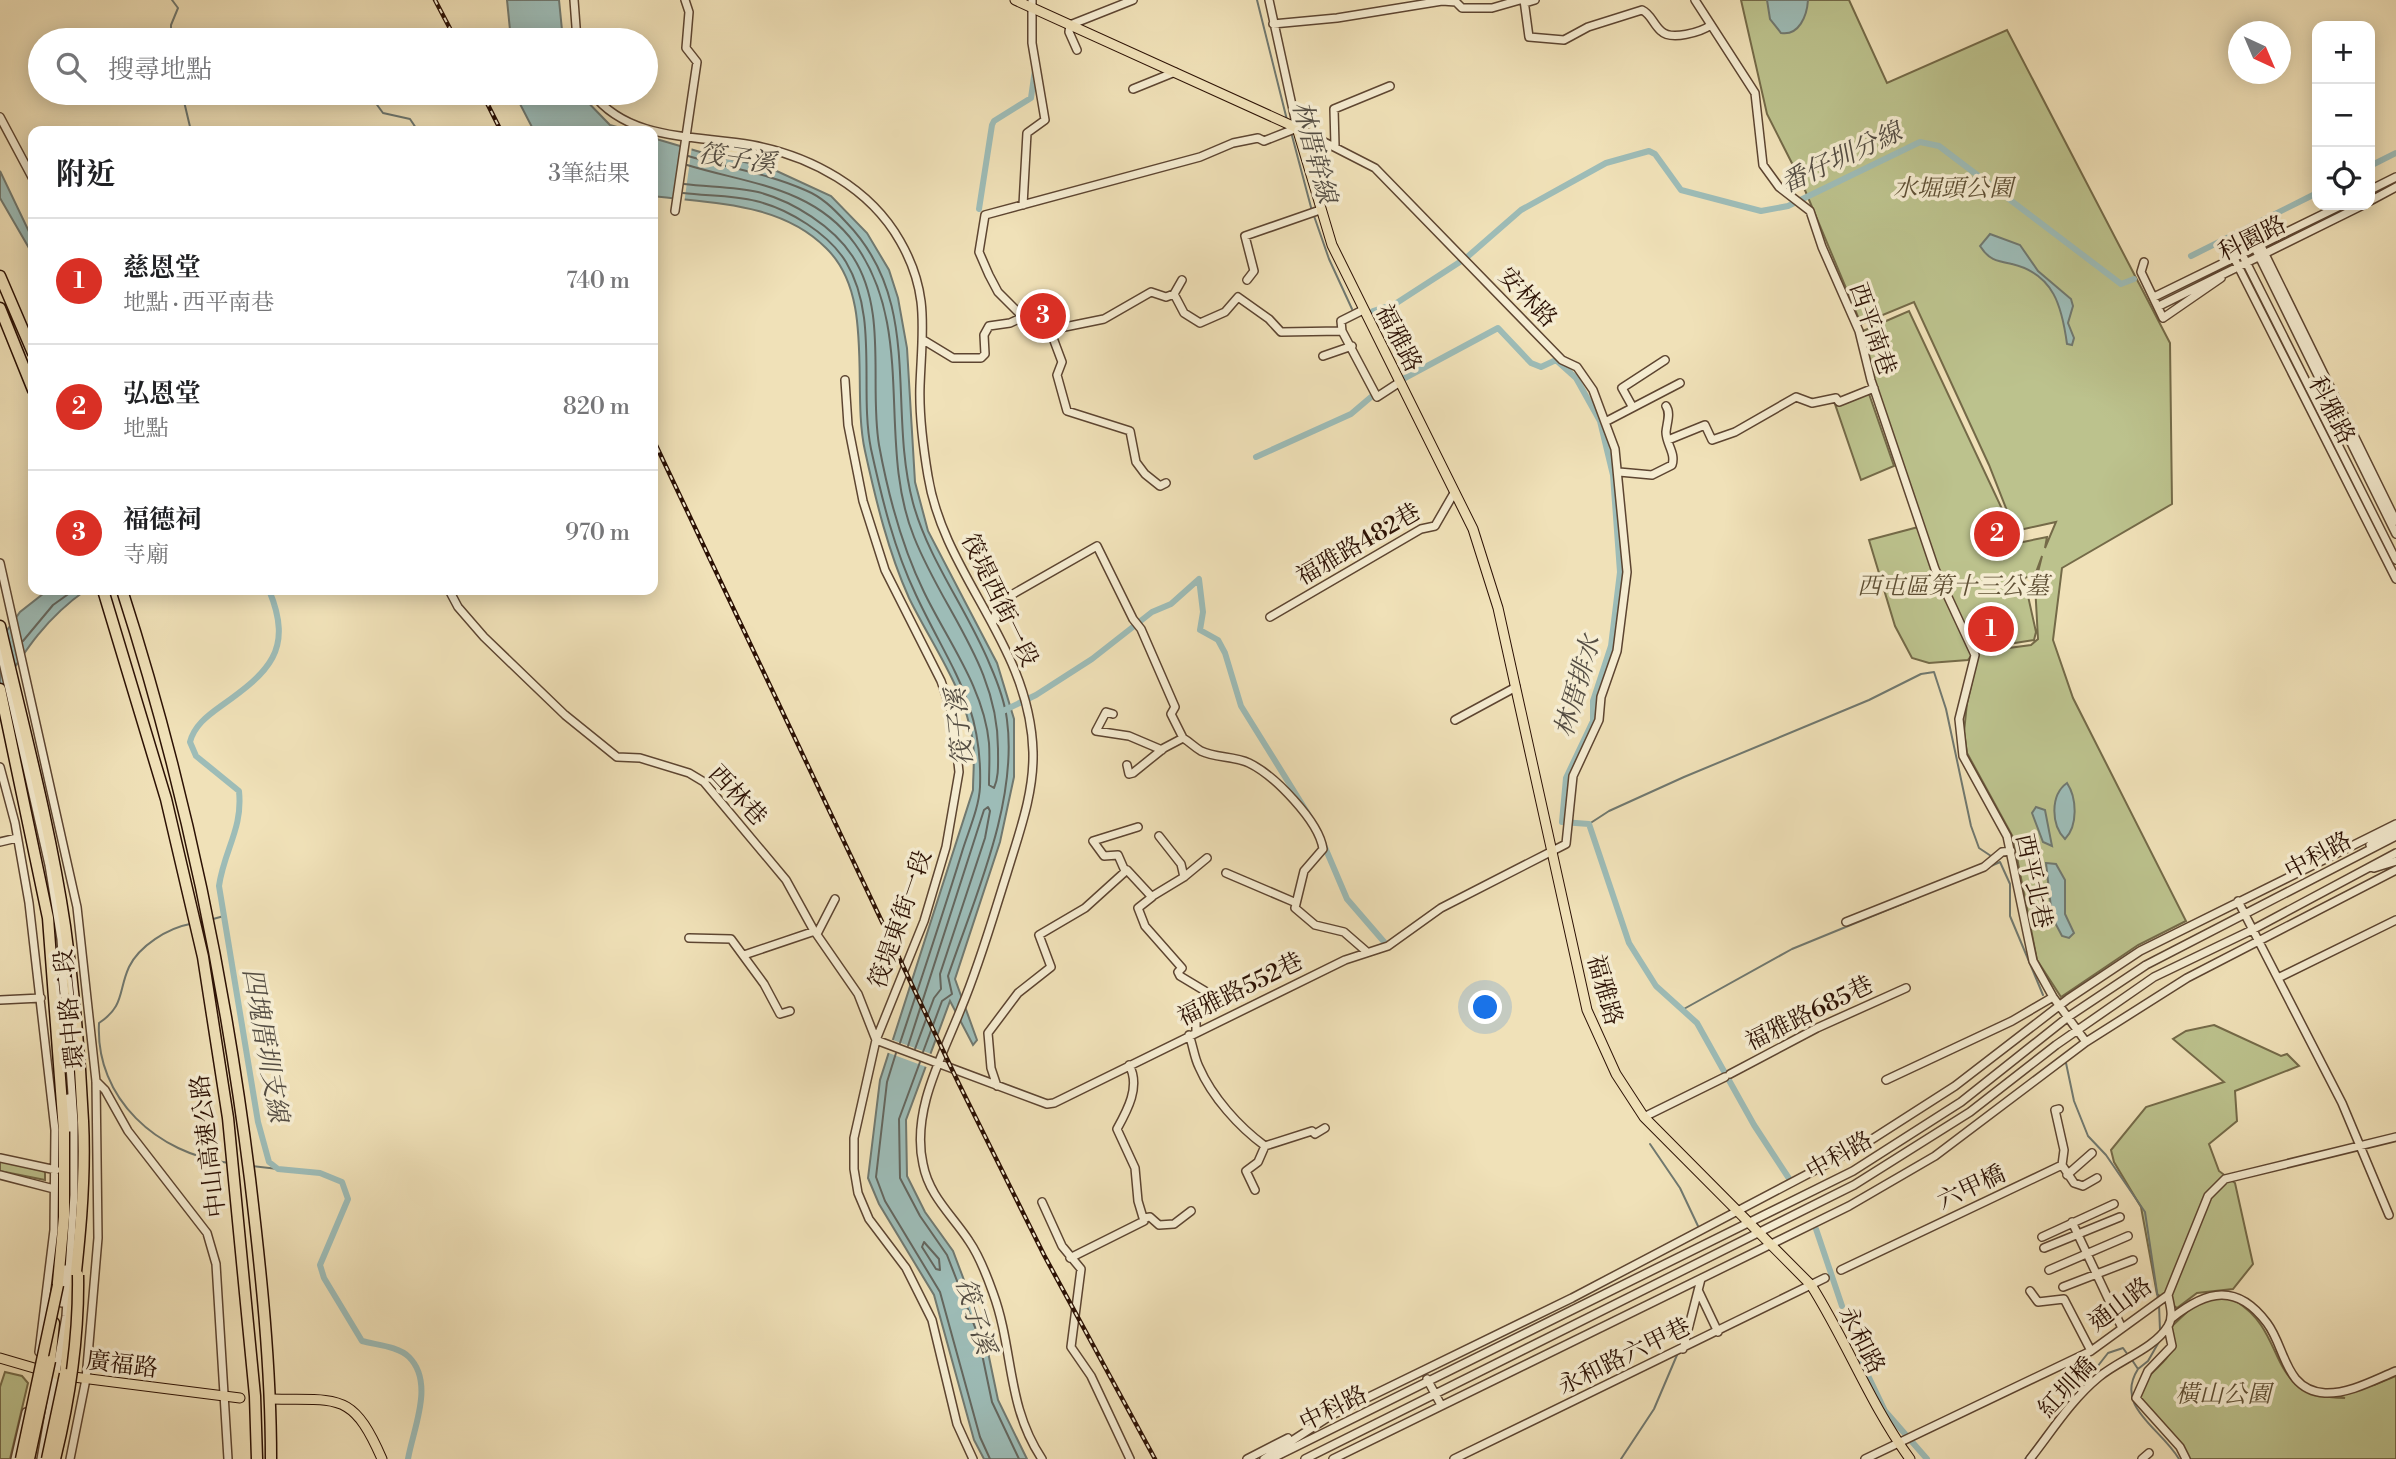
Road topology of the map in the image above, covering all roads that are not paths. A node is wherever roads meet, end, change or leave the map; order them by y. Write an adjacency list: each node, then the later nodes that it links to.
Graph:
1 (574, 0): 13 (street)
2 (685, 0): 23 (street)
3 (1015, 0): 9 (main road, 安林路)
4 (1133, 0): 10 (street)
5 (1269, 0): 11 (street, 福雅路)
6 (1535, 0): 8 (street)
7 (1695, 0): 12 (street, 西平南巷)
8 (1523, 1): 11 (street); 12 (street)
9 (1031, 3): 10 (main road, 安林路); 30 (street)
10 (1070, 24): 14 (street); 15 (main road, 安林路)
11 (1273, 24): 21 (street, 福雅路)
12 (1711, 25): 61 (street, 西平南巷)
13 (576, 28)
14 (1077, 50)
15 (1175, 72): 17 (street); 21 (main road, 安林路)
16 (1390, 86): 24 (street)
17 (1133, 89)
18 (605, 105): 20 (street, 筏堤西街一段)
19 (0, 117): 25 (street)
20 (643, 126)
21 (1291, 127): 24 (street, 安林路); 30 (street); 34 (main road, 福雅路)
22 (658, 131): 23 (street, 筏堤西街一段)
23 (685, 139): 33 (street); 53 (street, 筏堤西街一段)
24 (1335, 146): 64 (street, 安林路)
25 (28, 170)
26 (2396, 177): 28 (street)
27 (2396, 187): 29 (street)
28 (2375, 188)
29 (2375, 198)
30 (1023, 205): 49 (street)
31 (2333, 210): 35 (street, 科園路)
32 (2352, 210): 35 (street, 科園路)
33 (675, 211)
34 (1315, 211): 43 (street); 48 (main road, 福雅路)
35 (2260, 251): 36 (street, 科園路); 39 (street, 科園路); 69 (street, 科雅路); 70 (street, 科雅路)
36 (2242, 254): 37 (street, 科園路); 39 (street, 科雅路)
37 (2234, 258): 39 (street, 科雅路); 45 (street, 科園路)
38 (2144, 262): 45 (street)
39 (2243, 265): 40 (street, 科園路); 71 (street, 科雅路); 73 (street, 科雅路)
40 (2228, 272): 46 (street, 科園路); 46 (street)
41 (0, 276): 52 (highway)
42 (1182, 280): 44 (street)
43 (1247, 280)
44 (1174, 294): 50 (street); 51 (street)
45 (2154, 297): 46 (street)
46 (2159, 306)
47 (0, 309): 57 (highway)
48 (1363, 310): 51 (street); 59 (main road, 福雅路)
49 (1023, 317): 50 (street); 53 (street)
50 (1050, 330): 67 (street)
51 (1342, 331): 54 (street)
52 (28, 341)
53 (925, 341): 78 (street, 筏堤西街一段)
54 (1352, 346): 55 (street); 59 (street)
55 (1323, 356)
56 (1665, 360): 62 (street)
57 (28, 378)
58 (845, 380): 133 (street, 筏堤東街一段)
59 (1400, 382): 68 (main road, 福雅路)
60 (1680, 383): 62 (street)
61 (1874, 388): 65 (street); 81 (street, 西平南巷)
62 (1632, 406): 64 (street)
63 (1666, 406): 65 (street)
64 (1607, 421): 66 (street, 安林路)
65 (1668, 440): 66 (street)
66 (1619, 472): 97 (street, 安林路)
67 (1166, 483)
68 (1454, 493): 77 (street, 福雅路482巷); 83 (main road, 福雅路)
69 (2396, 521)
70 (2396, 534)
71 (2396, 560)
72 (0, 563): 138 (street, 環中路二段)
73 (2396, 579)
74 (104, 595): 214 (highway, 中山高速公路)
75 (123, 595): 215 (highway, 中山高速公路)
76 (452, 595): 118 (street, 西林巷)
77 (1270, 617)
78 (993, 622): 87 (street); 135 (street, 筏堤西街一段)
79 (0, 626): 175 (highway)
80 (0, 649): 82 (street)
81 (1975, 655): 99 (street, 西平北巷)
82 (2, 669): 84 (street, 環中路二段); 195 (street, 環中路二段)
83 (1516, 687): 86 (street); 97 (main road, 福雅路)
84 (4, 693): 179 (highway); 195 (street, 環中路二段)
85 (1113, 713): 88 (street)
86 (1455, 720)
87 (1183, 738): 88 (street); 113 (street)
88 (1161, 750): 89 (street)
89 (1127, 765)
90 (0, 767): 95 (street, 環中路二段)
91 (2396, 826): 106 (street); 112 (street, 中科路)
92 (1138, 827): 101 (street)
93 (1159, 836): 108 (street)
94 (2396, 836): 106 (street, 中科路)
95 (17, 838): 96 (street); 126 (street, 環中路二段)
96 (0, 842)
97 (1553, 848): 121 (street, 福雅路552巷); 141 (main road, 福雅路)
98 (1128, 849): 101 (street)
99 (2011, 851): 116 (street); 125 (street, 西平北巷)
100 (2396, 853): 109 (street, 中科路)
101 (1118, 855): 105 (street)
102 (1207, 858): 108 (street)
103 (2396, 861): 109 (street)
104 (2396, 870): 120 (street, 中科路)
105 (1125, 871): 110 (street); 139 (street)
106 (2328, 872): 114 (street, 中科路)
107 (1226, 873): 113 (street)
108 (1184, 877): 110 (street)
109 (2350, 877): 117 (street, 中科路)
110 (1151, 897): 132 (street)
111 (835, 899): 118 (street)
112 (2238, 901): 114 (street); 128 (street, 中科路)
113 (1294, 902): 121 (street)
114 (2244, 917): 117 (street); 130 (street, 中科路)
115 (2396, 920): 123 (street)
116 (1846, 922)
117 (2252, 930): 120 (street); 131 (street, 中科路)
118 (816, 933): 122 (street); 133 (street, 西林巷)
119 (689, 938): 122 (street)
120 (2258, 942): 123 (street); 134 (street, 中科路)
121 (1367, 952): 132 (street, 福雅路552巷)
122 (744, 955): 129 (street)
123 (2278, 978): 145 (street)
124 (1906, 988): 141 (street, 福雅路685巷)
125 (2053, 997): 128 (street, 西平北巷); 137 (street)
126 (41, 998): 127 (street); 149 (street, 環中路二段)
127 (0, 1000)
128 (2059, 1006): 130 (street, 西平北巷); 158 (street, 中科路)
129 (790, 1011)
130 (2068, 1017): 131 (street, 西平北巷); 163 (street, 中科路)
131 (2078, 1030): 134 (street, 西平北巷); 164 (street, 中科路)
132 (1192, 1033): 136 (street, 福雅路552巷); 144 (street)
133 (878, 1041): 135 (street, 福雅路552巷); 217 (street, 筏堤東街一段)
134 (2086, 1042): 168 (street, 中科路)
135 (936, 1064): 139 (street, 福雅路552巷); 218 (street, 筏堤西街一段)
136 (1129, 1065): 139 (street, 福雅路552巷); 161 (street)
137 (1885, 1080)
138 (96, 1081): 196 (street, 環中路二段); 199 (street)
139 (997, 1086)
140 (2059, 1109): 148 (street)
141 (1644, 1117): 158 (main road, 福雅路)
142 (1325, 1128): 144 (street)
143 (2396, 1137): 145 (street, 通山路)
144 (1265, 1146): 154 (street)
145 (2362, 1146): 159 (street); 184 (street, 通山路)
146 (2092, 1153): 151 (street)
147 (0, 1158): 149 (street)
148 (2062, 1165): 151 (street); 173 (street, 六甲橋)
149 (55, 1170): 153 (street, 環中路二段)
150 (0, 1175): 153 (street)
151 (2067, 1175): 152 (street)
152 (2097, 1178)
153 (54, 1189): 192 (street, 環中路二段)
154 (1255, 1190)
155 (1042, 1202): 171 (street)
156 (2114, 1204): 162 (street)
157 (1191, 1211): 161 (street)
158 (1739, 1211): 163 (main road, 福雅路); 194 (street, 中科路)
159 (2389, 1215)
160 (2120, 1217): 165 (street)
161 (1144, 1218): 171 (street)
162 (2072, 1222): 165 (street); 167 (street)
163 (1751, 1223): 164 (main road, 福雅路); 197 (street, 中科路)
164 (1760, 1231): 168 (main road, 福雅路); 198 (street, 中科路)
165 (2077, 1234): 169 (street); 170 (street)
166 (2128, 1236): 170 (street)
167 (2042, 1237)
168 (1773, 1244): 178 (street, 中科路); 180 (main road, 永和路)
169 (2044, 1248)
170 (2086, 1254): 174 (street); 176 (street)
171 (1070, 1258): 219 (street)
172 (2133, 1260): 176 (street)
173 (1841, 1270)
174 (2049, 1270)
175 (78, 1275): 210 (highway, bridge); 211 (highway, bridge)
176 (2095, 1275): 181 (street); 186 (street)
177 (1825, 1278): 180 (street)
178 (1701, 1279): 183 (street); 202 (street, 中科路)
179 (58, 1285): 207 (highway, bridge); 208 (highway, bridge)
180 (1811, 1285): 187 (street, 永和路六甲巷); 204 (main road, 永和路)
181 (2063, 1287)
182 (2030, 1291): 190 (street)
183 (1699, 1292): 187 (street); 189 (street)
184 (2162, 1300): 185 (street); 186 (street, 通山路)
185 (2172, 1318): 188 (street); 193 (street)
186 (2120, 1326): 190 (street, 通山路)
187 (1718, 1332): 189 (street, 永和路六甲巷)
188 (2163, 1332): 228 (street, 紅圳橋); 230 (street)
189 (1683, 1349): 225 (street, 永和路六甲巷)
190 (2091, 1351): 204 (street, 通山路)
191 (0, 1359): 192 (main road, 廣福路)
192 (35, 1370): 195 (main road, 廣福路); 206 (street, 環中路二段)
193 (2396, 1371)
194 (1423, 1372): 197 (street); 203 (street, 中科路)
195 (55, 1375): 196 (main road, 廣福路); 209 (street, 環中路二段)
196 (86, 1379): 199 (main road, 廣福路); 212 (street, 環中路二段)
197 (1429, 1382): 198 (street); 222 (street, 中科路)
198 (1436, 1395): 202 (street); 223 (street, 中科路)
199 (226, 1397): 200 (main road, 廣福路); 213 (street)
200 (240, 1398)
201 (271, 1399): 216 (main road)
202 (1441, 1405): 224 (street, 中科路)
203 (1310, 1427): 220 (street); 221 (street)
204 (1898, 1443): 226 (street); 227 (main road, 永和路)
205 (2149, 1453): 229 (street)
206 (15, 1459)
207 (21, 1459)
208 (29, 1459)
209 (39, 1459)
210 (47, 1459)
211 (55, 1459)
212 (70, 1459)
213 (228, 1459)
214 (257, 1459)
215 (271, 1459)
216 (382, 1459)
217 (973, 1459)
218 (1042, 1459)
219 (1130, 1459)
220 (1247, 1459)
221 (1264, 1459)
222 (1271, 1459)
223 (1305, 1459)
224 (1332, 1459)
225 (1454, 1459)
226 (1865, 1459)
227 (1910, 1459)
228 (2030, 1459)
229 (2143, 1459)
230 (2186, 1459)

